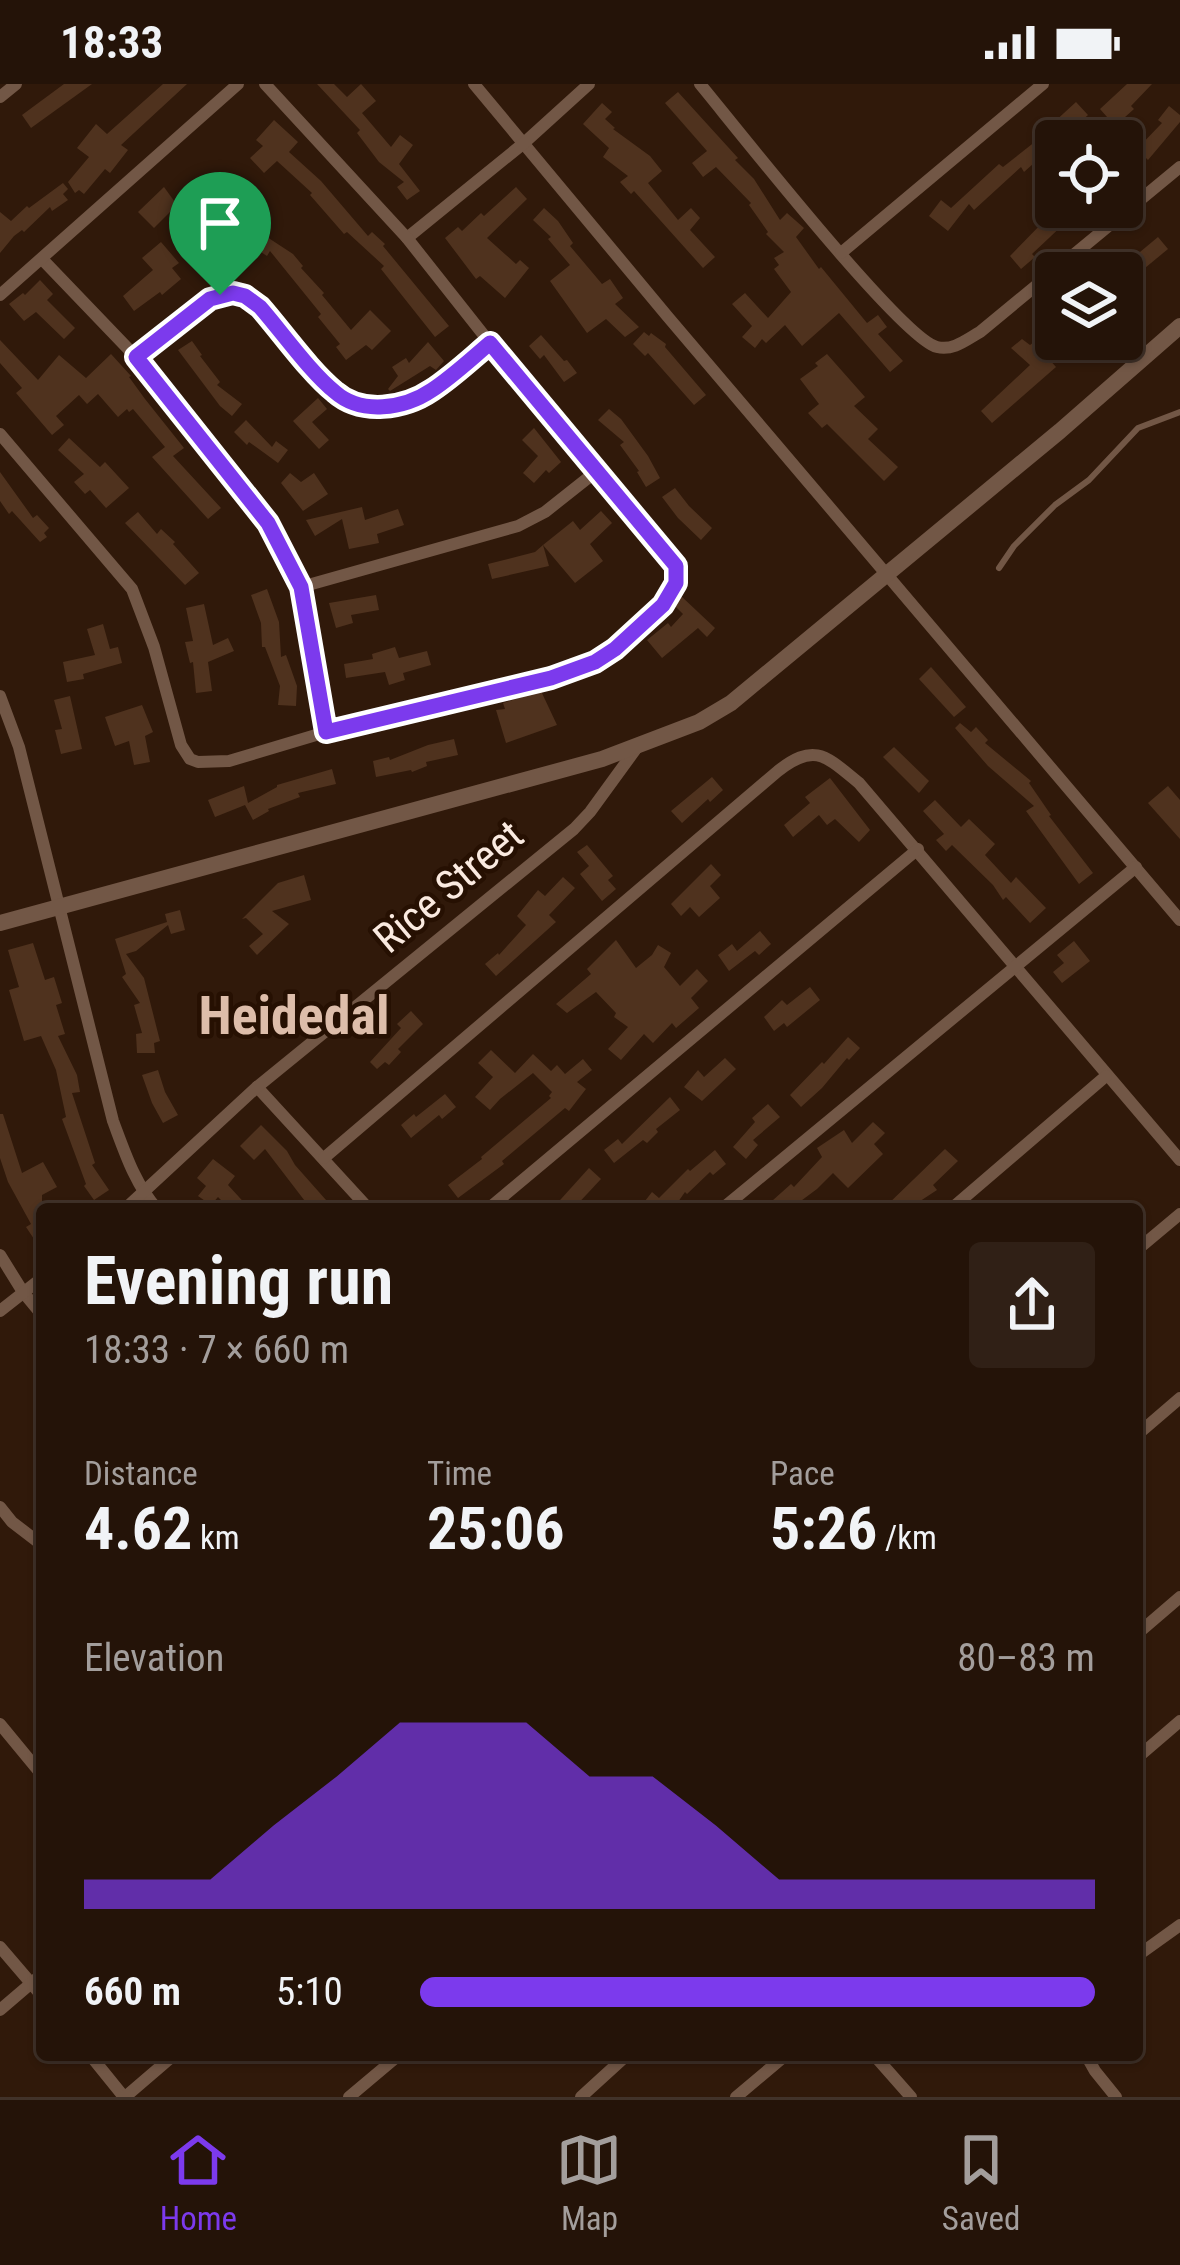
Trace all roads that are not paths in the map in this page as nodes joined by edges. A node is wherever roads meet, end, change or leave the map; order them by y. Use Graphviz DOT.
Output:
graph roads {
  1 [pos="16,84"];
  2 [pos="238,84"];
  3 [pos="265,84"];
  4 [pos="474,84"];
  5 [pos="589,84"];
  6 [pos="700,84"];
  7 [pos="1043,84"];
  8 [pos="0,98"];
  9 [pos="524,143"];
  10 [pos="1180,167"];
  11 [pos="407,238"];
  12 [pos="842,253"];
  13 [pos="42,259"];
  14 [pos="0,295"];
  15 [pos="1180,326"];
  16 [pos="490,343"];
  17 [pos="136,357"];
  18 [pos="1180,412"];
  19 [pos="0,434"];
  20 [pos="598,470"];
  21 [pos="998,568"];
  22 [pos="885,574"];
  23 [pos="301,587"];
  24 [pos="0,696"];
  25 [pos="326,732"];
  26 [pos="638,746"];
  27 [pos="918,849"];
  28 [pos="1136,867"];
  29 [pos="58,907"];
  30 [pos="1180,920"];
  31 [pos="0,922"];
  32 [pos="1013,966"];
  33 [pos="1106,1076"];
  34 [pos="257,1087"];
  35 [pos="325,1158"];
  36 [pos="1180,1160"];
  37 [pos="144,1193"];
  38 [pos="132,1203"];
  39 [pos="153,1203"];
  40 [pos="364,1203"];
  41 [pos="495,1203"];
  42 [pos="729,1203"];
  43 [pos="958,1203"];
  44 [pos="1180,1214"];
  45 [pos="1143,1245"];
  46 [pos="0,1256"];
  47 [pos="36,1282"];
  48 [pos="23,1292"];
  49 [pos="36,1308"];
  50 [pos="0,1311"];
  51 [pos="1180,1398"];
  52 [pos="1143,1430"];
  53 [pos="0,1507"];
  54 [pos="36,1540"];
  55 [pos="1180,1597"];
  56 [pos="1143,1629"];
  57 [pos="1180,1721"];
  58 [pos="0,1724"];
  59 [pos="1143,1752"];
  60 [pos="36,1768"];
  61 [pos="1180,1924"];
  62 [pos="0,1947"];
  63 [pos="1143,1951"];
  64 [pos="36,1977"];
  65 [pos="36,1979"];
  66 [pos="0,2010"];
  67 [pos="94,2061"];
  68 [pos="167,2061"];
  69 [pos="392,2061"];
  70 [pos="620,2061"];
  71 [pos="779,2061"];
  72 [pos="879,2061"];
  73 [pos="1089,2061"];
  74 [pos="124,2097"];
  75 [pos="349,2097"];
  76 [pos="581,2097"];
  77 [pos="736,2097"];
  78 [pos="910,2097"];
  79 [pos="1116,2097"];
  1 -- 8 [label="street"];
  2 -- 13 [label="street"];
  3 -- 11 [label="street"];
  4 -- 9 [label="street"];
  5 -- 9 [label="street"];
  6 -- 12 [label="street"];
  7 -- 12 [label="street"];
  9 -- 11 [label="street"];
  9 -- 22 [label="street"];
  10 -- 12 [label="street"];
  11 -- 16 [label="street"];
  13 -- 14 [label="street"];
  13 -- 17 [label="street"];
  15 -- 22 [label="street, Rice Street"];
  16 -- 17 [label="street"];
  16 -- 20 [label="street"];
  17 -- 23 [label="street"];
  18 -- 21 [label="lane"];
  19 -- 25 [label="street"];
  20 -- 23 [label="street"];
  20 -- 25 [label="street"];
  22 -- 26 [label="street, Rice Street"];
  22 -- 28 [label="street"];
  23 -- 25 [label="street"];
  24 -- 29 [label="street"];
  26 -- 29 [label="street, Rice Street"];
  26 -- 34 [label="street, Rice Street"];
  27 -- 32 [label="street"];
  27 -- 35 [label="street"];
  27 -- 41 [label="street"];
  28 -- 30 [label="street"];
  28 -- 32 [label="street"];
  29 -- 31 [label="street, Rice Street"];
  29 -- 37 [label="street"];
  32 -- 33 [label="street"];
  32 -- 42 [label="street"];
  33 -- 36 [label="street"];
  33 -- 43 [label="street"];
  34 -- 35 [label="street"];
  34 -- 37 [label="street, Rice Street"];
  35 -- 40 [label="street"];
  37 -- 38 [label="street, Rice Street"];
  37 -- 39 [label="street"];
  44 -- 45 [label="street"];
  46 -- 48 [label="street"];
  47 -- 48 [label="street"];
  48 -- 49 [label="street"];
  48 -- 50 [label="street"];
  51 -- 52 [label="street"];
  53 -- 54 [label="street"];
  55 -- 56 [label="street"];
  57 -- 59 [label="street"];
  58 -- 60 [label="street"];
  61 -- 63 [label="street"];
  62 -- 64 [label="street"];
  65 -- 66 [label="street"];
  67 -- 74 [label="street"];
  68 -- 74 [label="street"];
  69 -- 75 [label="street"];
  70 -- 76 [label="street"];
  71 -- 77 [label="street"];
  72 -- 78 [label="street"];
  73 -- 79 [label="street"];
}
